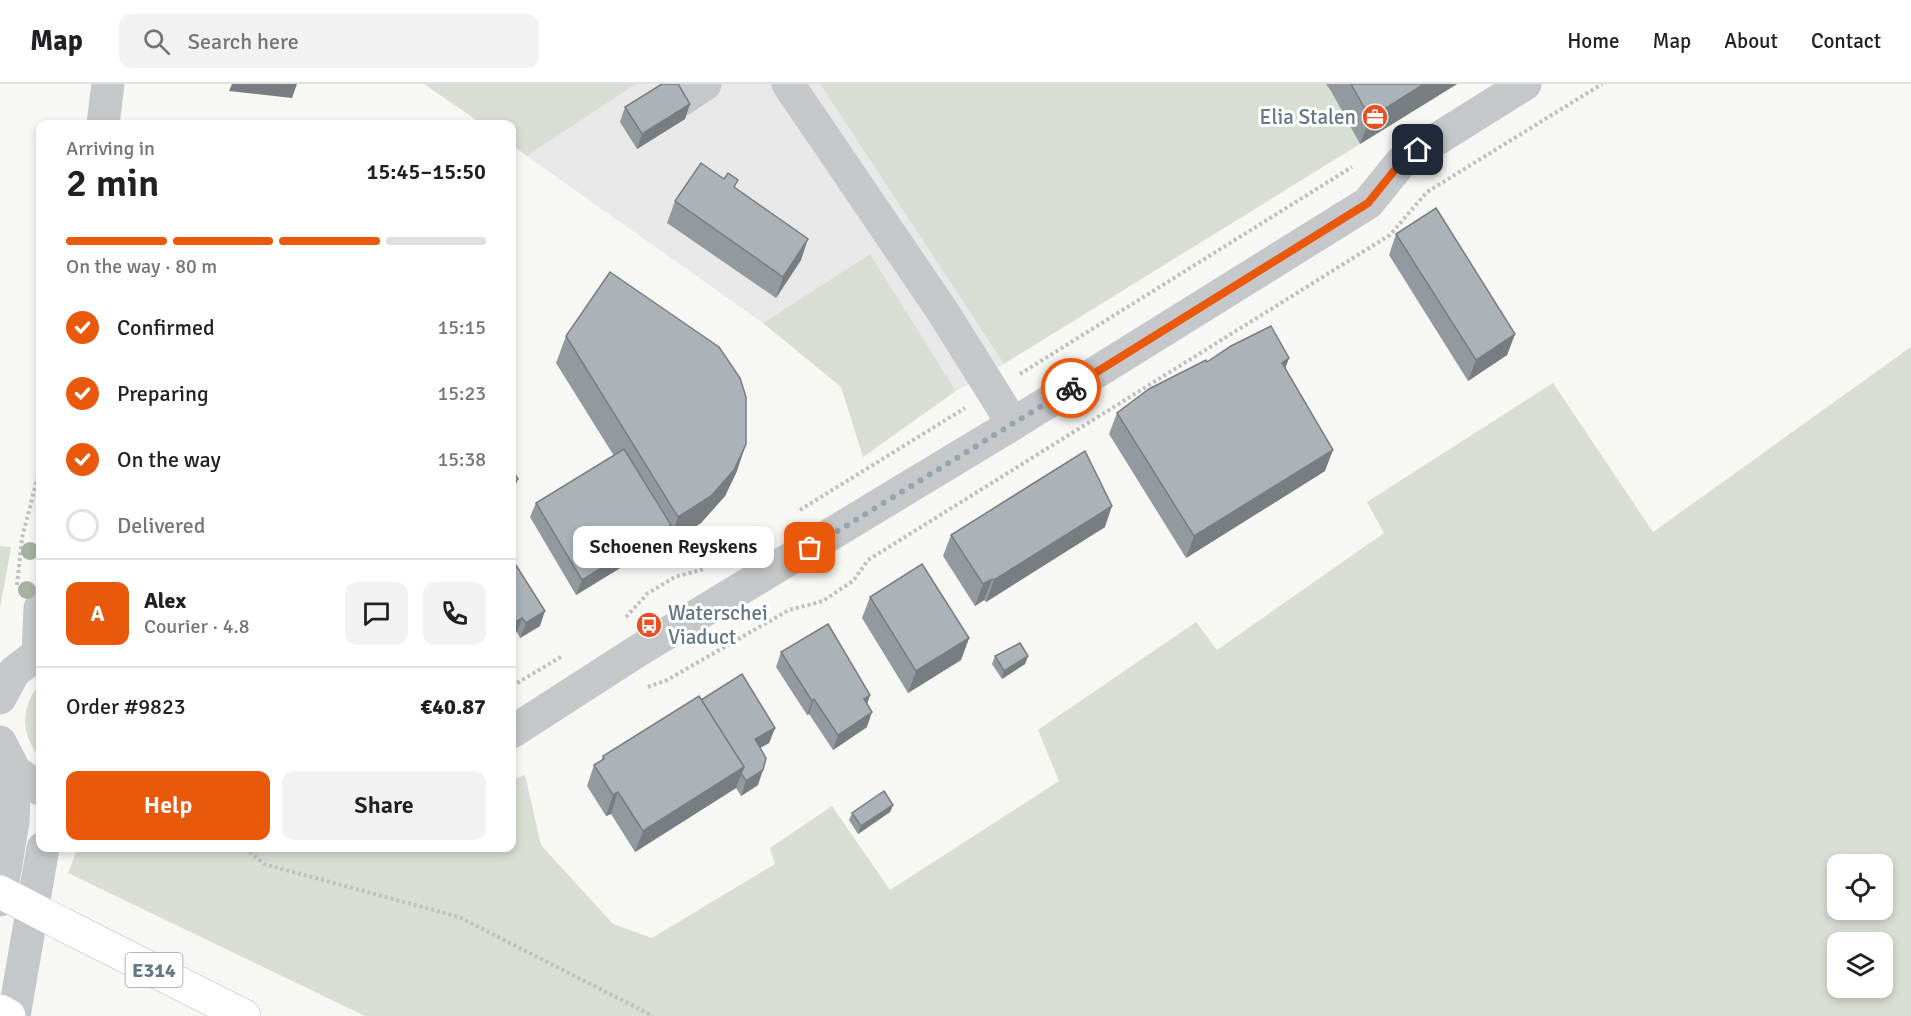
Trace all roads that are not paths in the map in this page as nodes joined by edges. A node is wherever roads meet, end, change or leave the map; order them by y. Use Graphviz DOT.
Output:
graph roads {
  1 [pos="108,84"];
  2 [pos="788,84"];
  3 [pos="1524,84"];
  4 [pos="104,120"];
  5 [pos="1013,424"];
  6 [pos="28,602"];
  7 [pos="36,638"];
  8 [pos="36,654"];
  9 [pos="0,698"];
  10 [pos="516,729"];
  11 [pos="0,742"];
  12 [pos="28,780"];
  13 [pos="42,852"];
  14 [pos="0,892"];
  15 [pos="0,900"];
  16 [pos="0,1011"];
  17 [pos="9,1016"];
  18 [pos="14,1016"];
  19 [pos="244,1016"];
  1 -- 4 [label="street"];
  2 -- 5 [label="street"];
  3 -- 5 [label="street"];
  5 -- 10 [label="street"];
  6 -- 7 [label="street"];
  8 -- 9 [label="street"];
  11 -- 12 [label="street"];
  12 -- 15 [label="street"];
  13 -- 18 [label="street"];
  14 -- 19 [label="highway, E314, bridge"];
  16 -- 17 [label="highway"];
}
